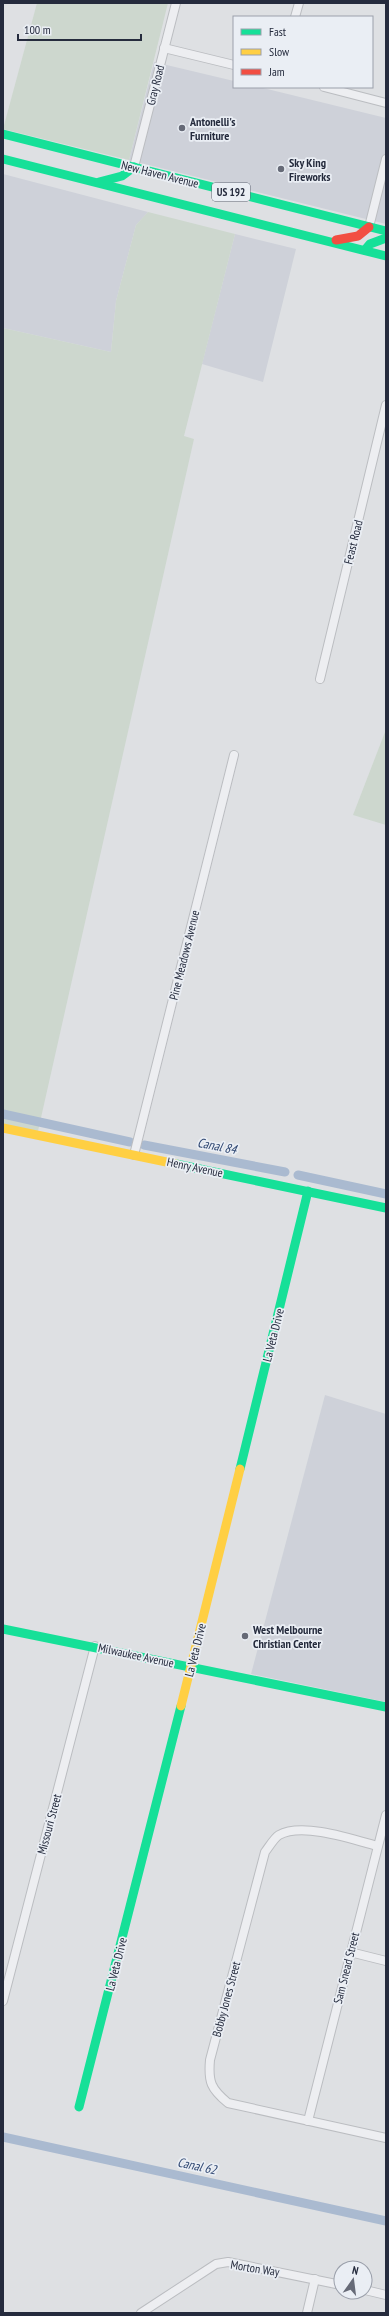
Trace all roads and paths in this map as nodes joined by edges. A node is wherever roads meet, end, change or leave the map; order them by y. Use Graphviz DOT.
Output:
graph roads {
  1 [pos="176,3"];
  2 [pos="299,3"];
  3 [pos="295,16"];
  4 [pos="164,48"];
  5 [pos="233,65"];
  6 [pos="328,88"];
  7 [pos="386,103"];
  8 [pos="3,136"];
  9 [pos="386,159"];
  10 [pos="3,160"];
  11 [pos="134,167"];
  12 [pos="96,183"];
  13 [pos="369,227"];
  14 [pos="386,231"];
  15 [pos="386,238"];
  16 [pos="325,241"];
  17 [pos="365,250"];
  18 [pos="386,256"];
  19 [pos="386,405"];
  20 [pos="320,679"];
  21 [pos="234,755"];
  22 [pos="3,1128"];
  23 [pos="134,1155"];
  24 [pos="308,1192"];
  25 [pos="386,1208"];
  26 [pos="3,1629"];
  27 [pos="95,1646"];
  28 [pos="191,1667"];
  29 [pos="386,1707"];
  30 [pos="386,1815"];
  31 [pos="377,1846"];
  32 [pos="350,1952"];
  33 [pos="386,1961"];
  34 [pos="3,2002"];
  35 [pos="79,2107"];
  36 [pos="308,2121"];
  37 [pos="386,2138"];
  38 [pos="315,2279"];
  39 [pos="333,2283"];
  40 [pos="373,2292"];
  41 [pos="386,2295"];
  42 [pos="156,2304"];
  43 [pos="141,2313"];
  44 [pos="157,2313"];
  45 [pos="307,2313"];
  1 -- 4 [label="street, Gray Road"];
  2 -- 3 [label="street"];
  4 -- 5 [label="street"];
  4 -- 11 [label="street, Gray Road"];
  6 -- 7 [label="street"];
  8 -- 11 [label="street, New Haven Avenue / US 192"];
  9 -- 13 [label="street"];
  10 -- 12 [label="street, New Haven Avenue / US 192"];
  11 -- 12 [label="street"];
  11 -- 13 [label="street, New Haven Avenue / US 192"];
  12 -- 16 [label="street, New Haven Avenue / US 192"];
  13 -- 14 [label="street, New Haven Avenue / US 192"];
  13 -- 16 [label="street"];
  15 -- 17 [label="street"];
  16 -- 17 [label="street, New Haven Avenue / US 192"];
  17 -- 18 [label="street, New Haven Avenue / US 192"];
  19 -- 20 [label="street, Feast Road"];
  21 -- 23 [label="street, Pine Meadows Avenue"];
  22 -- 23 [label="street, Henry Avenue"];
  23 -- 24 [label="street, Henry Avenue"];
  24 -- 25 [label="street, Henry Avenue"];
  24 -- 28 [label="street, La Veta Drive"];
  26 -- 27 [label="street, Milwaukee Avenue"];
  27 -- 28 [label="street, Milwaukee Avenue"];
  27 -- 34 [label="street, Missouri Street"];
  28 -- 29 [label="street, Milwaukee Avenue"];
  28 -- 35 [label="street, La Veta Drive"];
  30 -- 31 [label="street, Sam Snead Street"];
  31 -- 32 [label="street, Sam Snead Street"];
  31 -- 36 [label="street, Bobby Jones Street"];
  32 -- 33 [label="street"];
  32 -- 36 [label="street, Sam Snead Street"];
  36 -- 37 [label="street, Bobby Jones Street"];
  38 -- 39 [label="street, Morton Way"];
  38 -- 42 [label="street, Morton Way"];
  38 -- 45 [label="street"];
  40 -- 41 [label="street"];
  42 -- 43 [label="street, Morton Way"];
  42 -- 44 [label="street"];
}
